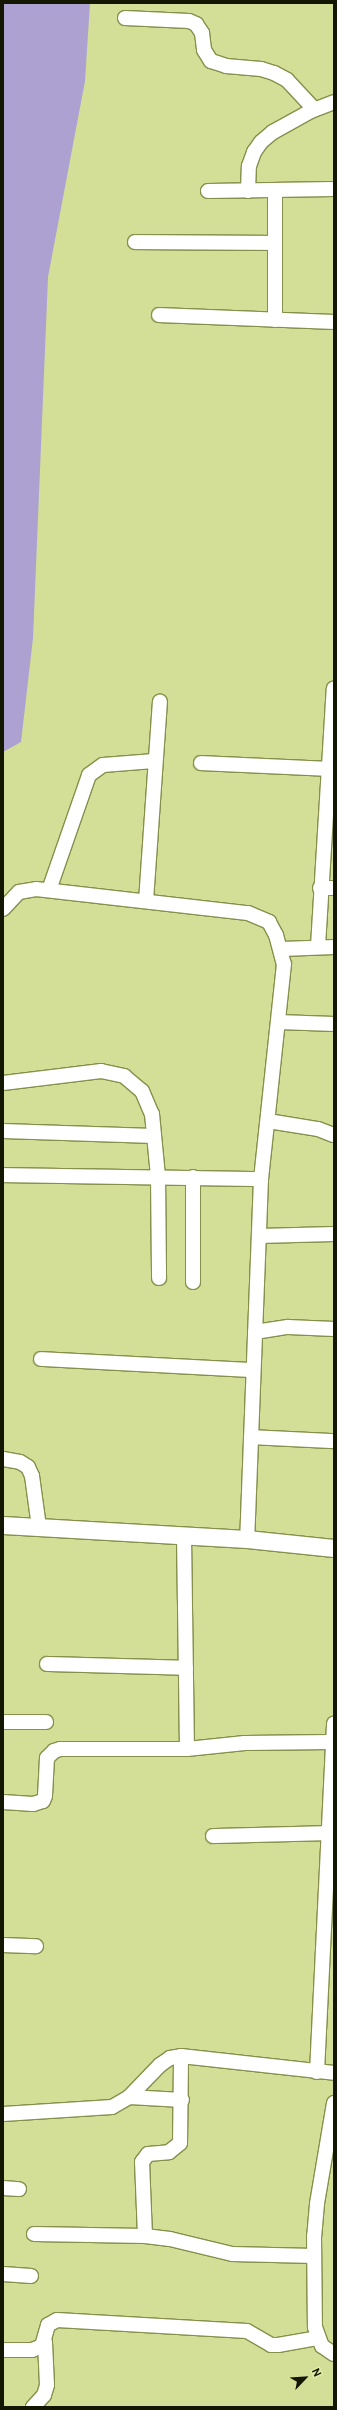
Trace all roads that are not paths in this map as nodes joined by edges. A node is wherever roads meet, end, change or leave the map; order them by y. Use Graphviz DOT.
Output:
graph roads {
  1 [pos="125,18"];
  2 [pos="334,102"];
  3 [pos="314,109"];
  4 [pos="334,189"];
  5 [pos="208,191"];
  6 [pos="248,191"];
  7 [pos="275,191"];
  8 [pos="135,242"];
  9 [pos="275,243"];
  10 [pos="159,315"];
  11 [pos="274,320"];
  12 [pos="334,322"];
  13 [pos="334,688"];
  14 [pos="160,701"];
  15 [pos="333,712"];
  16 [pos="154,761"];
  17 [pos="201,763"];
  18 [pos="329,769"];
  19 [pos="327,888"];
  20 [pos="49,890"];
  21 [pos="146,901"];
  22 [pos="3,909"];
  23 [pos="318,946"];
  24 [pos="334,947"];
  25 [pos="282,949"];
  26 [pos="278,1022"];
  27 [pos="334,1024"];
  28 [pos="3,1083"];
  29 [pos="268,1121"];
  30 [pos="3,1131"];
  31 [pos="334,1135"];
  32 [pos="154,1136"];
  33 [pos="3,1175"];
  34 [pos="158,1176"];
  35 [pos="193,1177"];
  36 [pos="261,1179"];
  37 [pos="334,1234"];
  38 [pos="259,1236"];
  39 [pos="159,1278"];
  40 [pos="193,1282"];
  41 [pos="334,1329"];
  42 [pos="255,1332"];
  43 [pos="41,1359"];
  44 [pos="254,1370"];
  45 [pos="251,1437"];
  46 [pos="334,1441"];
  47 [pos="3,1459"];
  48 [pos="3,1525"];
  49 [pos="39,1527"];
  50 [pos="184,1536"];
  51 [pos="247,1539"];
  52 [pos="334,1548"];
  53 [pos="47,1664"];
  54 [pos="186,1668"];
  55 [pos="3,1722"];
  56 [pos="46,1722"];
  57 [pos="333,1732"];
  58 [pos="187,1749"];
  59 [pos="3,1802"];
  60 [pos="331,1833"];
  61 [pos="213,1836"];
  62 [pos="3,1945"];
  63 [pos="36,1946"];
  64 [pos="181,2056"];
  65 [pos="317,2072"];
  66 [pos="334,2073"];
  67 [pos="129,2097"];
  68 [pos="182,2100"];
  69 [pos="334,2103"];
  70 [pos="3,2114"];
  71 [pos="3,2188"];
  72 [pos="20,2189"];
  73 [pos="34,2234"];
  74 [pos="145,2236"];
  75 [pos="314,2256"];
  76 [pos="3,2274"];
  77 [pos="31,2276"];
  78 [pos="318,2338"];
  79 [pos="45,2342"];
  80 [pos="3,2350"];
  81 [pos="334,2354"];
  82 [pos="33,2407"];
  1 -- 3 [label="street"];
  2 -- 3 [label="street"];
  3 -- 6 [label="street"];
  4 -- 7 [label="street"];
  5 -- 6 [label="street"];
  6 -- 7 [label="street"];
  7 -- 9 [label="street"];
  8 -- 9 [label="street"];
  9 -- 11 [label="street"];
  10 -- 11 [label="street"];
  11 -- 12 [label="street"];
  13 -- 15 [label="street"];
  14 -- 16 [label="street"];
  15 -- 18 [label="street"];
  16 -- 20 [label="street"];
  16 -- 21 [label="street"];
  17 -- 18 [label="street"];
  18 -- 19 [label="street"];
  19 -- 23 [label="street"];
  20 -- 21 [label="street"];
  20 -- 22 [label="street"];
  21 -- 25 [label="street"];
  23 -- 24 [label="street"];
  23 -- 25 [label="street"];
  25 -- 26 [label="street"];
  26 -- 27 [label="street"];
  26 -- 29 [label="street"];
  28 -- 32 [label="street"];
  29 -- 31 [label="street"];
  29 -- 36 [label="street"];
  30 -- 32 [label="street"];
  32 -- 34 [label="street"];
  33 -- 34 [label="street"];
  34 -- 35 [label="street"];
  34 -- 39 [label="street"];
  35 -- 36 [label="street"];
  35 -- 40 [label="street"];
  36 -- 38 [label="street"];
  37 -- 38 [label="street"];
  38 -- 42 [label="street"];
  41 -- 42 [label="street"];
  42 -- 44 [label="street"];
  43 -- 44 [label="street"];
  44 -- 45 [label="street"];
  45 -- 46 [label="street"];
  45 -- 51 [label="street"];
  47 -- 49 [label="street"];
  48 -- 49 [label="street"];
  49 -- 50 [label="street"];
  50 -- 51 [label="street"];
  50 -- 54 [label="street"];
  51 -- 52 [label="street"];
  53 -- 54 [label="street"];
  54 -- 58 [label="street"];
  55 -- 56 [label="street"];
  57 -- 58 [label="street"];
  57 -- 60 [label="street"];
  58 -- 59 [label="street"];
  60 -- 61 [label="street"];
  60 -- 65 [label="street"];
  62 -- 63 [label="street"];
  64 -- 65 [label="street"];
  64 -- 67 [label="street"];
  64 -- 68 [label="street"];
  65 -- 66 [label="street"];
  67 -- 68 [label="street"];
  67 -- 70 [label="street"];
  68 -- 74 [label="street"];
  69 -- 75 [label="street"];
  71 -- 72 [label="street"];
  73 -- 74 [label="street"];
  74 -- 75 [label="street"];
  75 -- 78 [label="street"];
  76 -- 77 [label="street"];
  78 -- 79 [label="street"];
  78 -- 81 [label="street"];
  79 -- 80 [label="street"];
  79 -- 82 [label="street"];
}
